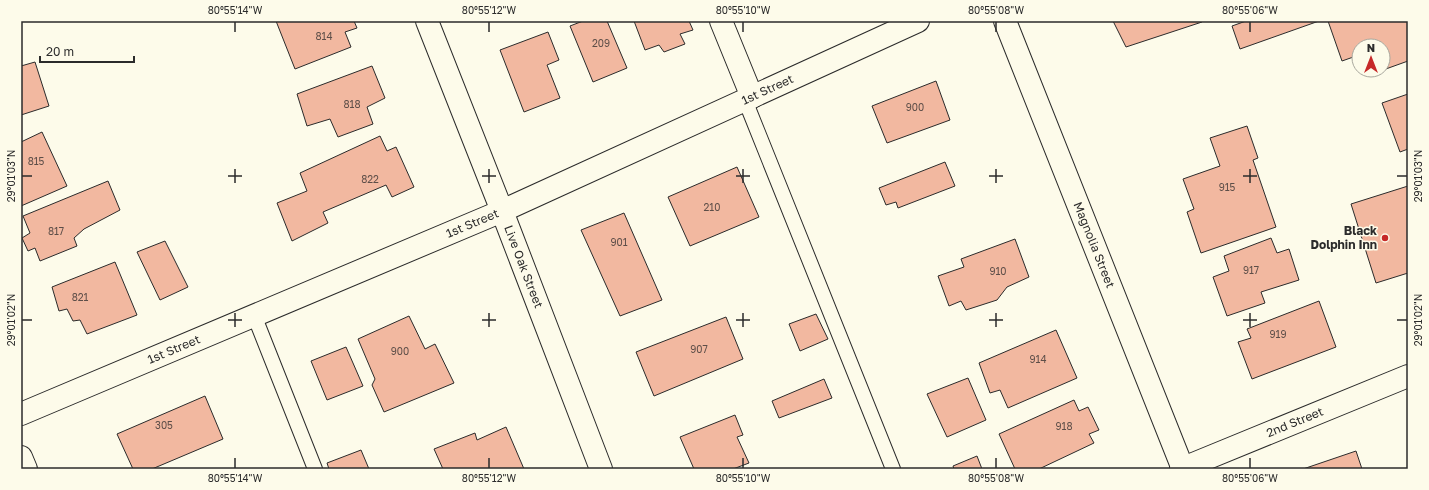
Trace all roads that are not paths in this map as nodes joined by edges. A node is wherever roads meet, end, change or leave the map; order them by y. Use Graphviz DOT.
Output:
graph roads {
  1 [pos="427,21"];
  2 [pos="721,21"];
  3 [pos="918,21"];
  4 [pos="1005,21"];
  5 [pos="748,98"];
  6 [pos="502,210"];
  7 [pos="254,315"];
  8 [pos="1408,376"];
  9 [pos="21,414"];
  10 [pos="21,457"];
  11 [pos="26,469"];
  12 [pos="316,469"];
  13 [pos="601,469"];
  14 [pos="893,469"];
  15 [pos="1182,469"];
  1 -- 6 [label="street, Live Oak Street"];
  2 -- 5 [label="street"];
  3 -- 5 [label="street, 1st Street"];
  4 -- 15 [label="street, Magnolia Street"];
  5 -- 6 [label="street, 1st Street"];
  5 -- 14 [label="lane"];
  6 -- 7 [label="street, 1st Street"];
  6 -- 13 [label="street, Live Oak Street"];
  7 -- 9 [label="street, 1st Street"];
  7 -- 12 [label="lane"];
  8 -- 15 [label="street, 2nd Street"];
  10 -- 11 [label="street"];
}
